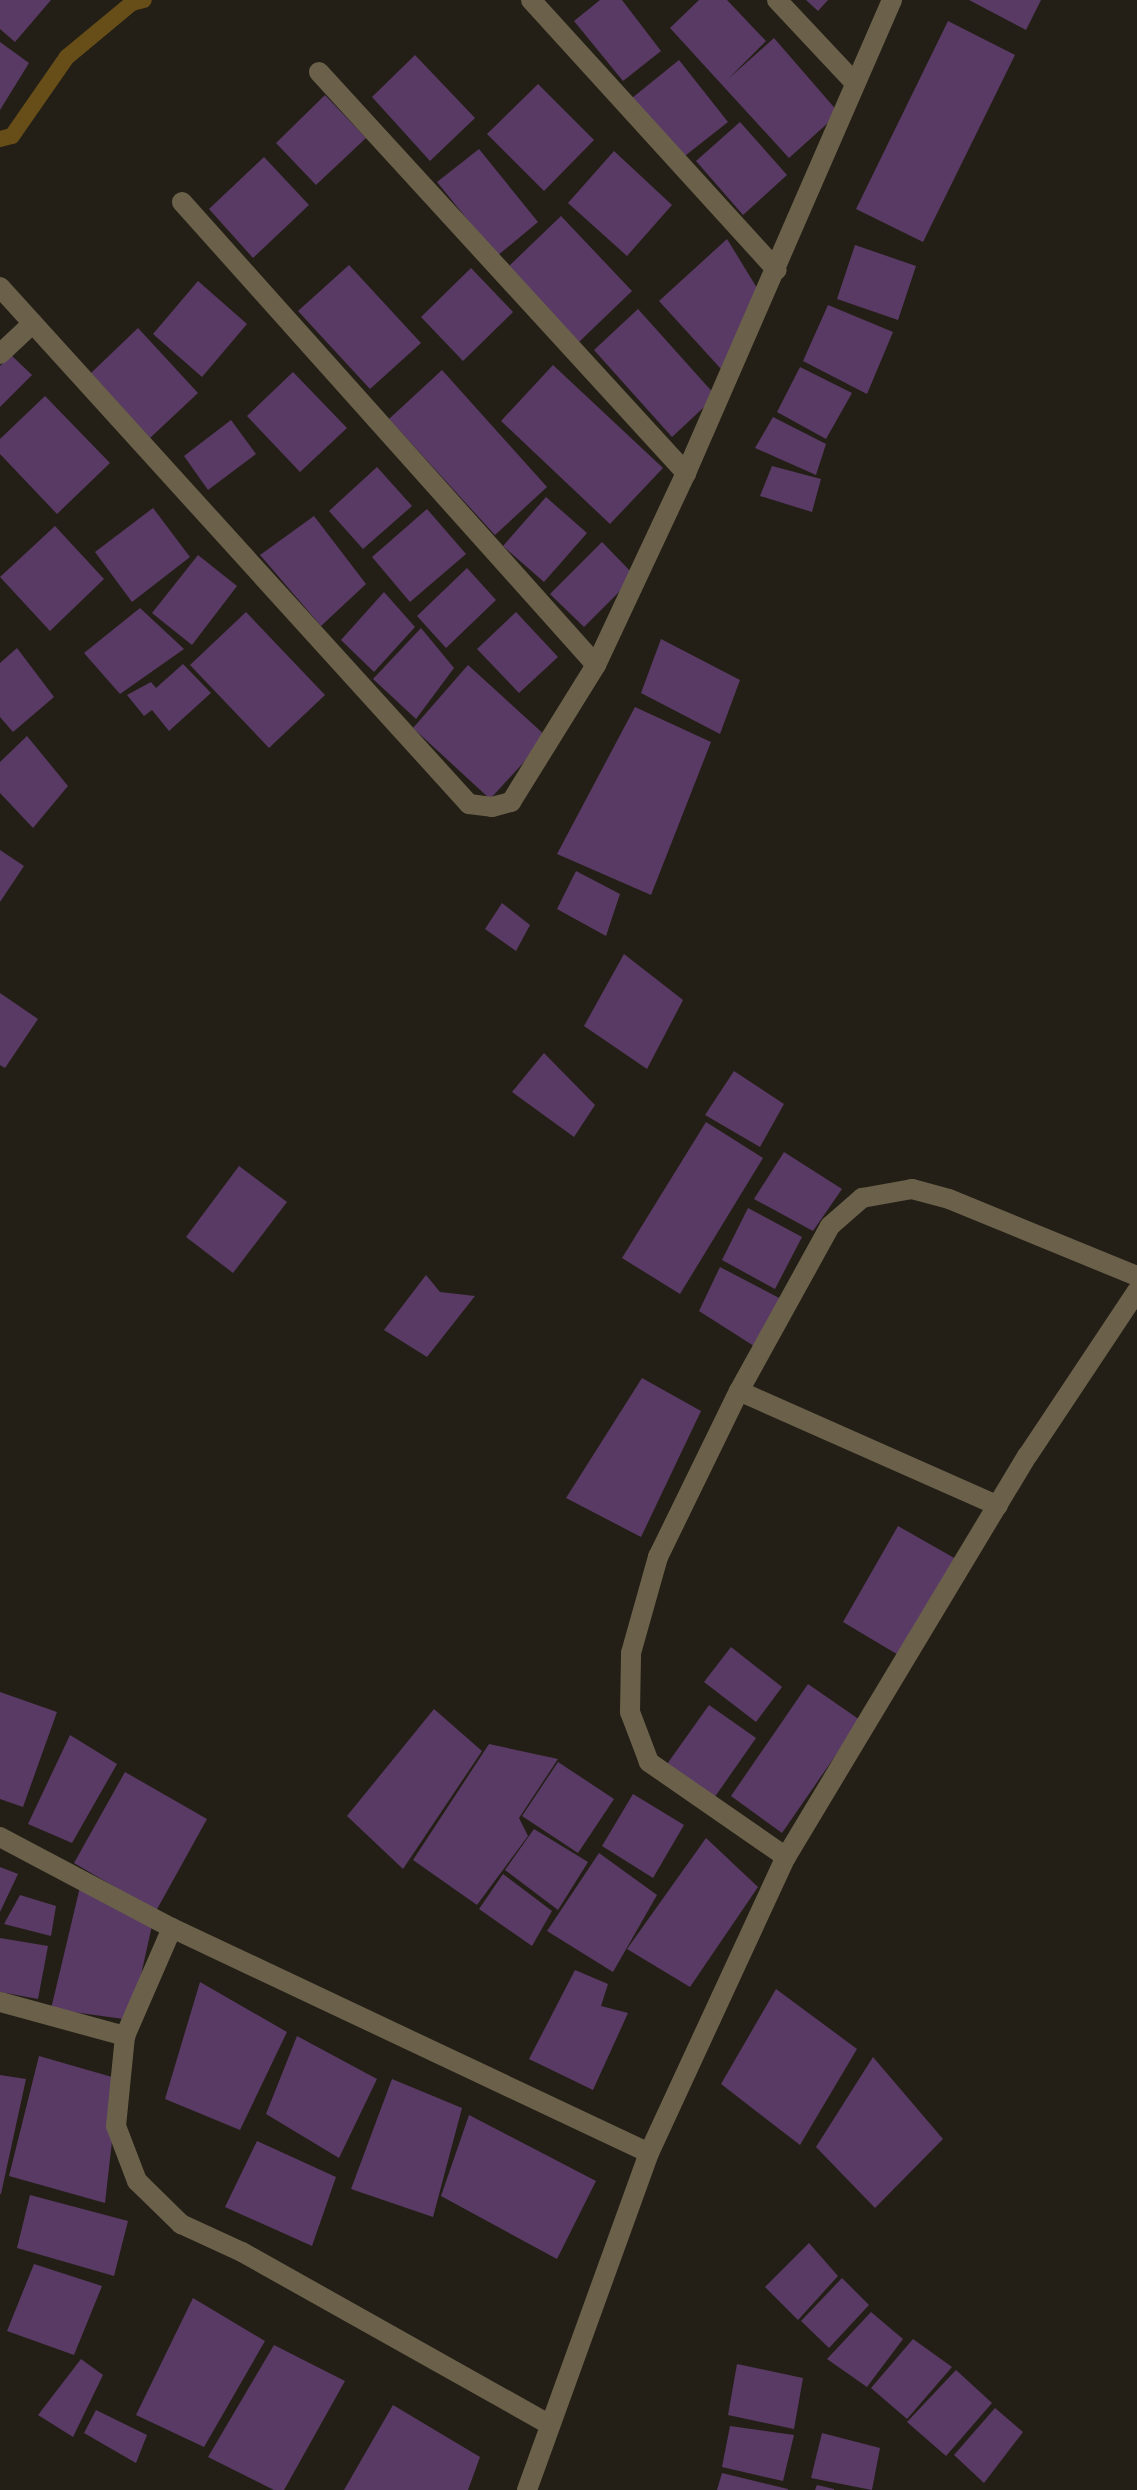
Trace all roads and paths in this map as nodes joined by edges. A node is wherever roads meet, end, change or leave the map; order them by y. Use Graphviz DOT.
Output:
graph roads {
  1 [pos="531,0"];
  2 [pos="777,0"];
  3 [pos="892,0"];
  4 [pos="319,72"];
  5 [pos="854,82"];
  6 [pos="182,202"];
  7 [pos="777,270"];
  8 [pos="0,287"];
  9 [pos="33,323"];
  10 [pos="0,354"];
  11 [pos="686,473"];
  12 [pos="596,665"];
  13 [pos="1137,1276"];
  14 [pos="1137,1291"];
  15 [pos="739,1391"];
  16 [pos="998,1506"];
  17 [pos="0,1837"];
  18 [pos="786,1857"];
  19 [pos="172,1928"];
  20 [pos="0,2002"];
  21 [pos="125,2036"];
  22 [pos="649,2153"];
  23 [pos="550,2425"];
  24 [pos="527,2490"];
  1 -- 7 [label="street"];
  2 -- 5 [label="street"];
  3 -- 5 [label="street"];
  4 -- 11 [label="street"];
  5 -- 7 [label="street"];
  6 -- 12 [label="street"];
  7 -- 11 [label="street"];
  8 -- 9 [label="street"];
  9 -- 10 [label="street"];
  9 -- 12 [label="street"];
  11 -- 12 [label="street"];
  13 -- 15 [label="street"];
  14 -- 16 [label="street"];
  15 -- 16 [label="street"];
  15 -- 18 [label="street"];
  16 -- 18 [label="street"];
  17 -- 19 [label="street"];
  18 -- 22 [label="street"];
  19 -- 21 [label="street"];
  19 -- 22 [label="street"];
  20 -- 21 [label="street"];
  21 -- 23 [label="street"];
  22 -- 23 [label="street"];
  23 -- 24 [label="street"];
}
